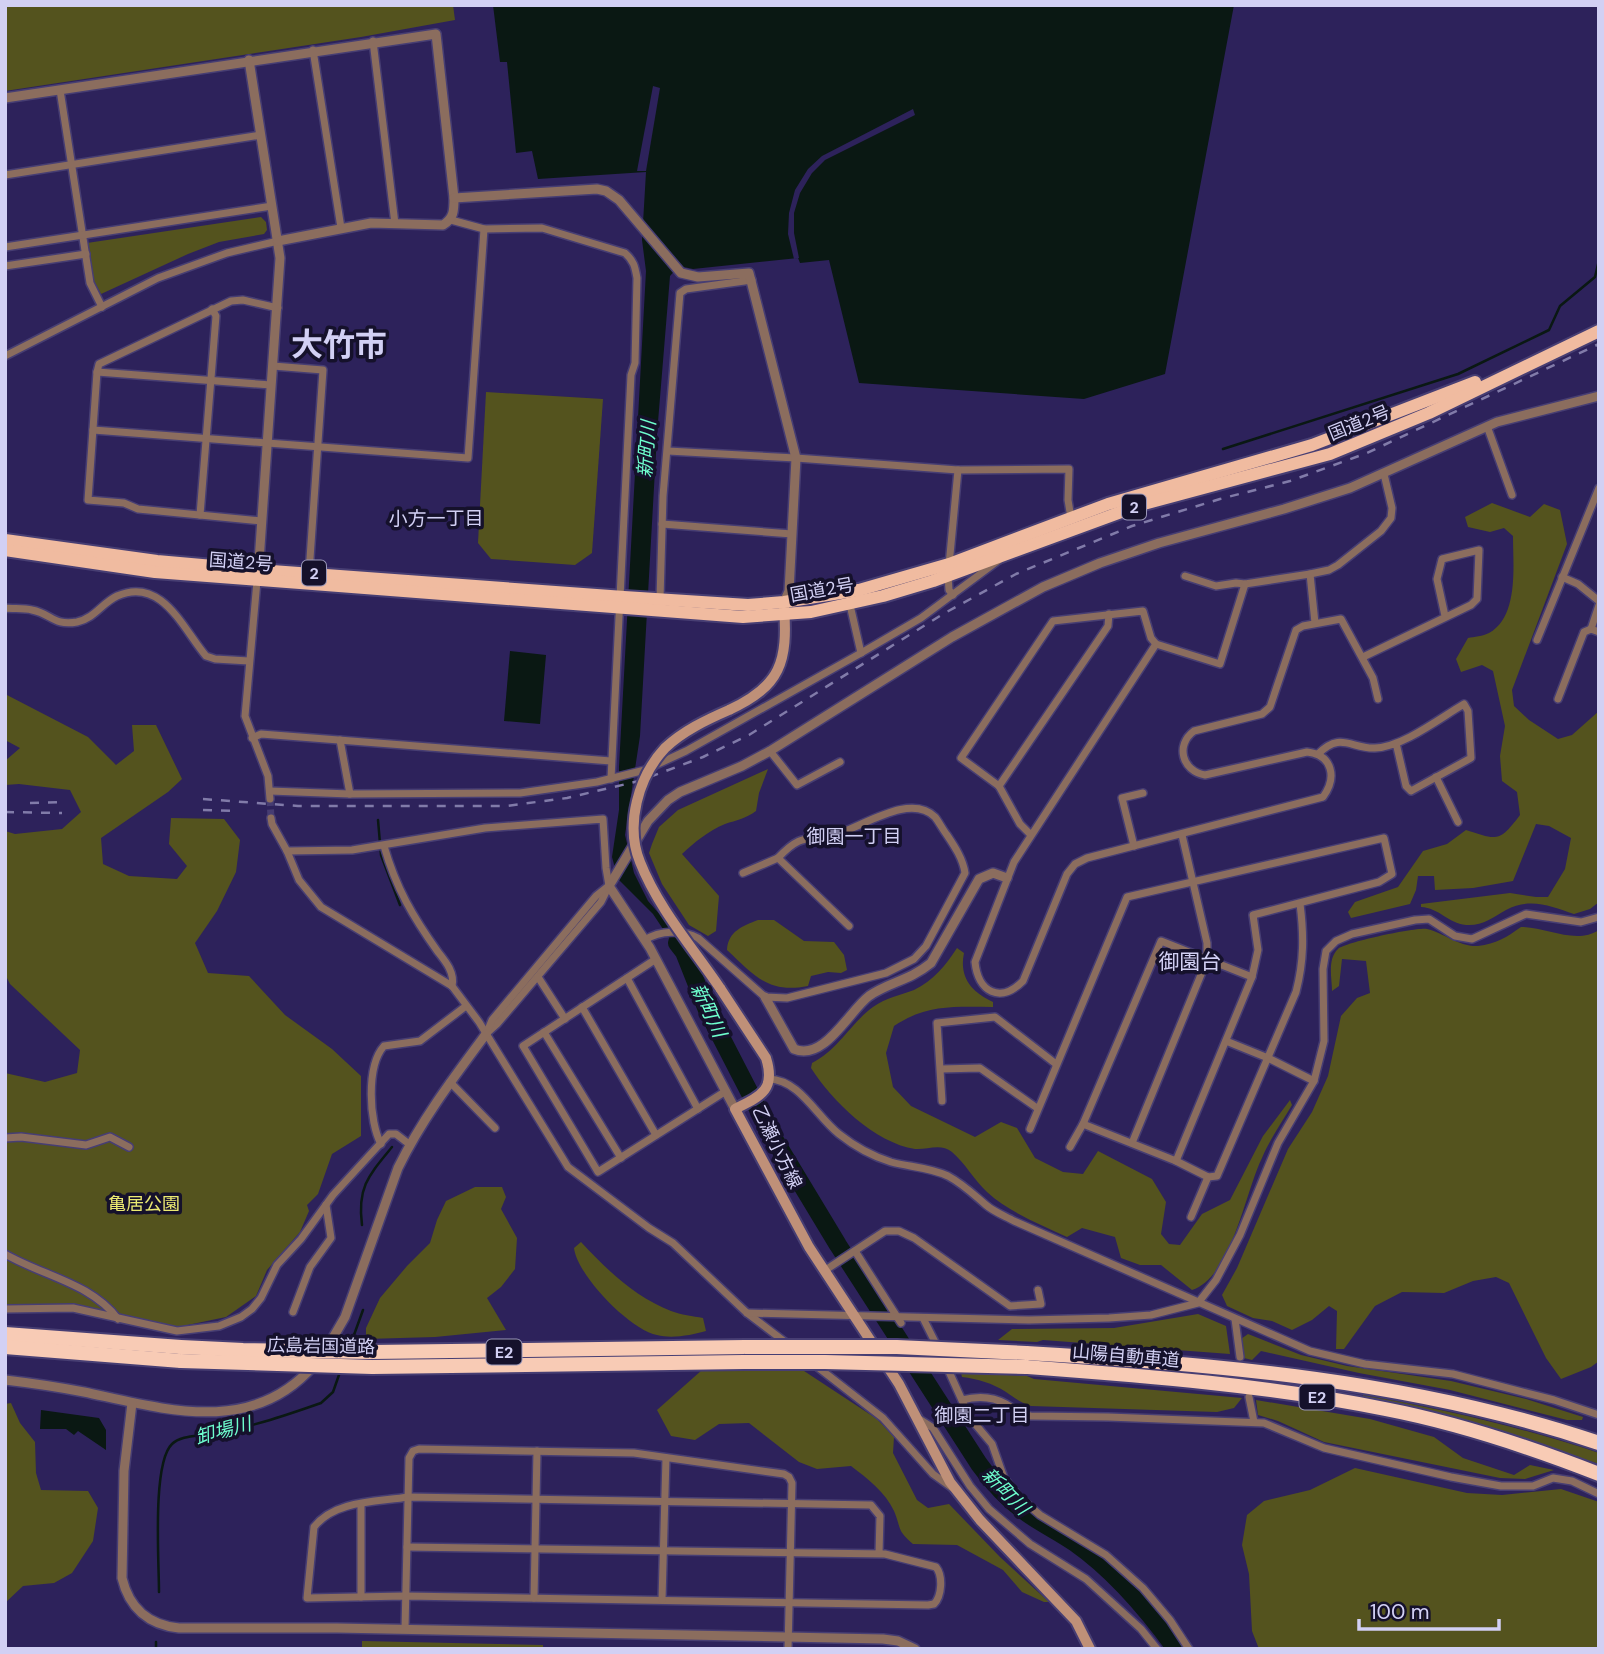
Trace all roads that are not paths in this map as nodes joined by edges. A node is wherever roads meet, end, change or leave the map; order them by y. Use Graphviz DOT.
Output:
graph roads {
  1 [pos="373,41"];
  2 [pos="313,51"];
  3 [pos="249,60"];
  4 [pos="60,90"];
  5 [pos="5,98"];
  6 [pos="261,135"];
  7 [pos="72,164"];
  8 [pos="5,175"];
  9 [pos="454,198"];
  10 [pos="272,206"];
  11 [pos="451,220"];
  12 [pos="396,223"];
  13 [pos="341,228"];
  14 [pos="484,229"];
  15 [pos="83,234"];
  16 [pos="278,240"];
  17 [pos="5,247"];
  18 [pos="86,254"];
  19 [pos="5,266"];
  20 [pos="752,280"];
  21 [pos="102,307"];
  22 [pos="278,307"];
  23 [pos="212,309"];
  24 [pos="1599,324"];
  25 [pos="1599,331"];
  26 [pos="5,356"];
  27 [pos="273,366"];
  28 [pos="97,372"];
  29 [pos="211,380"];
  30 [pos="271,384"];
  31 [pos="1599,396"];
  32 [pos="1487,426"];
  33 [pos="93,430"];
  34 [pos="206,438"];
  35 [pos="267,443"];
  36 [pos="317,448"];
  37 [pos="668,451"];
  38 [pos="796,458"];
  39 [pos="958,470"];
  40 [pos="1384,474"];
  41 [pos="1599,488"];
  42 [pos="1512,495"];
  43 [pos="1591,508"];
  44 [pos="200,515"];
  45 [pos="1599,516"];
  46 [pos="1071,518"];
  47 [pos="261,521"];
  48 [pos="662,524"];
  49 [pos="792,534"];
  50 [pos="5,540"];
  51 [pos="5,550"];
  52 [pos="1003,557"];
  53 [pos="948,570"];
  54 [pos="309,573"];
  55 [pos="1310,574"];
  56 [pos="258,575"];
  57 [pos="1185,576"];
  58 [pos="1562,577"];
  59 [pos="1245,584"];
  60 [pos="953,595"];
  61 [pos="621,603"];
  62 [pos="655,603"];
  63 [pos="1599,603"];
  64 [pos="850,605"];
  65 [pos="5,608"];
  66 [pos="784,608"];
  67 [pos="1109,614"];
  68 [pos="1446,616"];
  69 [pos="1315,623"];
  70 [pos="1595,630"];
  71 [pos="1537,640"];
  72 [pos="1156,644"];
  73 [pos="861,653"];
  74 [pos="1363,657"];
  75 [pos="249,661"];
  76 [pos="1378,699"];
  77 [pos="1558,699"];
  78 [pos="252,738"];
  79 [pos="340,740"];
  80 [pos="1396,743"];
  81 [pos="770,751"];
  82 [pos="1318,754"];
  83 [pos="611,761"];
  84 [pos="839,762"];
  85 [pos="1436,777"];
  86 [pos="614,778"];
  87 [pos="999,786"];
  88 [pos="1143,793"];
  89 [pos="350,794"];
  90 [pos="271,818"];
  91 [pos="1458,822"];
  92 [pos="1030,834"];
  93 [pos="1182,835"];
  94 [pos="384,846"];
  95 [pos="1134,846"];
  96 [pos="287,851"];
  97 [pos="779,858"];
  98 [pos="743,873"];
  99 [pos="1007,878"];
  100 [pos="1194,881"];
  101 [pos="612,882"];
  102 [pos="1300,904"];
  103 [pos="1599,917"];
  104 [pos="849,926"];
  105 [pos="647,938"];
  106 [pos="656,959"];
  107 [pos="1207,960"];
  108 [pos="538,977"];
  109 [pos="1252,977"];
  110 [pos="627,978"];
  111 [pos="452,986"];
  112 [pos="765,997"];
  113 [pos="466,1006"];
  114 [pos="582,1007"];
  115 [pos="565,1019"];
  116 [pos="544,1032"];
  117 [pos="486,1034"];
  118 [pos="1226,1041"];
  119 [pos="1268,1058"];
  120 [pos="1056,1064"];
  121 [pos="941,1069"];
  122 [pos="769,1079"];
  123 [pos="1314,1081"];
  124 [pos="450,1082"];
  125 [pos="726,1091"];
  126 [pos="942,1101"];
  127 [pos="738,1108"];
  128 [pos="1037,1108"];
  129 [pos="698,1109"];
  130 [pos="1083,1124"];
  131 [pos="495,1128"];
  132 [pos="1030,1129"];
  133 [pos="656,1135"];
  134 [pos="5,1138"];
  135 [pos="1132,1143"];
  136 [pos="381,1144"];
  137 [pos="410,1144"];
  138 [pos="129,1147"];
  139 [pos="1069,1147"];
  140 [pos="621,1158"];
  141 [pos="1176,1161"];
  142 [pos="1208,1177"];
  143 [pos="326,1205"];
  144 [pos="1191,1217"];
  145 [pos="854,1252"];
  146 [pos="5,1254"];
  147 [pos="827,1269"];
  148 [pos="1038,1290"];
  149 [pos="1198,1303"];
  150 [pos="5,1309"];
  151 [pos="292,1312"];
  152 [pos="747,1312"];
  153 [pos="858,1316"];
  154 [pos="897,1318"];
  155 [pos="923,1318"];
  156 [pos="119,1319"];
  157 [pos="1235,1319"];
  158 [pos="5,1328"];
  159 [pos="5,1334"];
  160 [pos="66,1339"];
  161 [pos="5,1348"];
  162 [pos="181,1354"];
  163 [pos="642,1354"];
  164 [pos="1240,1357"];
  165 [pos="1026,1360"];
  166 [pos="5,1380"];
  167 [pos="1249,1397"];
  168 [pos="962,1400"];
  169 [pos="132,1403"];
  170 [pos="1599,1415"];
  171 [pos="916,1419"];
  172 [pos="1254,1422"];
  173 [pos="1599,1443"];
  174 [pos="537,1451"];
  175 [pos="666,1458"];
  176 [pos="1599,1474"];
  177 [pos="955,1489"];
  178 [pos="1599,1494"];
  179 [pos="408,1497"];
  180 [pos="536,1499"];
  181 [pos="665,1501"];
  182 [pos="791,1503"];
  183 [pos="360,1505"];
  184 [pos="407,1547"];
  185 [pos="536,1549"];
  186 [pos="664,1551"];
  187 [pos="790,1553"];
  188 [pos="879,1554"];
  189 [pos="405,1596"];
  190 [pos="361,1597"];
  191 [pos="534,1598"];
  192 [pos="662,1600"];
  193 [pos="789,1602"];
  194 [pos="405,1629"];
  195 [pos="789,1637"];
  196 [pos="788,1649"];
  197 [pos="915,1649"];
  198 [pos="1090,1649"];
  199 [pos="1157,1649"];
  200 [pos="1189,1649"];
  1 -- 2 [label="street"];
  1 -- 9 [label="street"];
  1 -- 12 [label="street"];
  2 -- 3 [label="street"];
  2 -- 13 [label="street"];
  3 -- 4 [label="street"];
  3 -- 6 [label="street"];
  4 -- 5 [label="street"];
  4 -- 7 [label="street"];
  6 -- 7 [label="street"];
  6 -- 10 [label="street"];
  7 -- 8 [label="street"];
  7 -- 15 [label="street"];
  9 -- 11 [label="street"];
  9 -- 20 [label="street"];
  10 -- 15 [label="street"];
  10 -- 16 [label="street"];
  11 -- 12 [label="street"];
  11 -- 14 [label="street"];
  12 -- 13 [label="street"];
  13 -- 16 [label="street"];
  14 -- 36 [label="street"];
  14 -- 61 [label="street"];
  15 -- 17 [label="street"];
  15 -- 18 [label="street"];
  16 -- 21 [label="street"];
  16 -- 22 [label="street"];
  18 -- 19 [label="street"];
  18 -- 21 [label="street"];
  20 -- 37 [label="street"];
  20 -- 38 [label="street"];
  21 -- 26 [label="street"];
  22 -- 23 [label="street"];
  22 -- 27 [label="street"];
  23 -- 28 [label="street"];
  23 -- 29 [label="street"];
  24 -- 46 [label="highway, 国道2号 / 2"];
  25 -- 52 [label="highway, 国道2号 / 2"];
  27 -- 30 [label="street"];
  27 -- 36 [label="street"];
  28 -- 29 [label="street"];
  28 -- 33 [label="street"];
  29 -- 30 [label="street"];
  29 -- 34 [label="street"];
  30 -- 35 [label="street"];
  31 -- 32 [label="street"];
  32 -- 40 [label="street"];
  32 -- 42 [label="street"];
  33 -- 34 [label="street"];
  33 -- 44 [label="street"];
  34 -- 35 [label="street"];
  34 -- 44 [label="street"];
  35 -- 36 [label="street"];
  35 -- 47 [label="street"];
  36 -- 54 [label="street"];
  37 -- 38 [label="street"];
  37 -- 48 [label="street"];
  38 -- 39 [label="street"];
  38 -- 49 [label="street"];
  39 -- 46 [label="street"];
  39 -- 53 [label="street"];
  40 -- 55 [label="street"];
  40 -- 81 [label="street"];
  41 -- 43 [label="street"];
  43 -- 45 [label="street"];
  43 -- 58 [label="street"];
  44 -- 47 [label="street"];
  46 -- 53 [label="highway, 国道2号 / 2"];
  47 -- 56 [label="street"];
  48 -- 49 [label="street"];
  48 -- 62 [label="street"];
  49 -- 66 [label="street"];
  50 -- 56 [label="highway, 国道2号 / 2"];
  51 -- 56 [label="highway, 国道2号 / 2"];
  52 -- 53 [label="highway, 国道2号 / 2"];
  52 -- 60 [label="street"];
  53 -- 60 [label="street"];
  53 -- 64 [label="highway, 国道2号 / 2"];
  53 -- 66 [label="highway, 国道2号 / 2"];
  54 -- 56 [label="highway, 国道2号 / 2"];
  54 -- 61 [label="highway, 国道2号 / 2"];
  55 -- 59 [label="street"];
  55 -- 69 [label="street"];
  56 -- 61 [label="highway, 国道2号 / 2"];
  56 -- 75 [label="street"];
  57 -- 59 [label="street"];
  58 -- 63 [label="street"];
  58 -- 71 [label="street"];
  59 -- 72 [label="street"];
  60 -- 73 [label="street"];
  61 -- 62 [label="highway, 国道2号 / 2"];
  61 -- 83 [label="street"];
  62 -- 66 [label="highway, 国道2号 / 2"];
  63 -- 70 [label="street"];
  64 -- 66 [label="highway, 国道2号 / 2"];
  64 -- 73 [label="street"];
  65 -- 75 [label="street"];
  66 -- 122 [label="main road, 乙瀬小方線, bridge"];
  67 -- 72 [label="street"];
  67 -- 87 [label="street"];
  67 -- 87 [label="street"];
  68 -- 68 [label="street"];
  68 -- 74 [label="street"];
  69 -- 74 [label="street"];
  69 -- 82 [label="street"];
  70 -- 77 [label="street"];
  72 -- 92 [label="street"];
  73 -- 86 [label="street"];
  74 -- 76 [label="street"];
  75 -- 78 [label="street"];
  78 -- 79 [label="street"];
  78 -- 89 [label="street"];
  79 -- 83 [label="street"];
  79 -- 89 [label="street"];
  80 -- 82 [label="street"];
  80 -- 85 [label="street"];
  80 -- 85 [label="street"];
  81 -- 84 [label="street"];
  81 -- 101 [label="street"];
  82 -- 93 [label="street"];
  83 -- 86 [label="street"];
  85 -- 91 [label="street"];
  86 -- 89 [label="street"];
  87 -- 92 [label="street"];
  88 -- 95 [label="street"];
  90 -- 96 [label="street"];
  92 -- 99 [label="street"];
  93 -- 95 [label="street"];
  93 -- 100 [label="street"];
  94 -- 96 [label="street"];
  94 -- 101 [label="street"];
  94 -- 111 [label="street"];
  95 -- 99 [label="street"];
  96 -- 111 [label="street"];
  97 -- 98 [label="street"];
  97 -- 104 [label="street"];
  97 -- 112 [label="street"];
  99 -- 112 [label="street"];
  100 -- 102 [label="street"];
  100 -- 107 [label="street"];
  100 -- 120 [label="street"];
  101 -- 105 [label="street"];
  101 -- 108 [label="street"];
  101 -- 117 [label="street"];
  102 -- 109 [label="street"];
  102 -- 119 [label="street"];
  103 -- 123 [label="street"];
  105 -- 106 [label="street"];
  105 -- 112 [label="street"];
  106 -- 110 [label="street"];
  106 -- 125 [label="street"];
  107 -- 109 [label="street"];
  107 -- 130 [label="street"];
  107 -- 135 [label="street"];
  108 -- 115 [label="street"];
  108 -- 117 [label="street"];
  109 -- 118 [label="street"];
  110 -- 114 [label="street"];
  110 -- 129 [label="street"];
  111 -- 113 [label="street"];
  113 -- 117 [label="street"];
  113 -- 136 [label="street"];
  114 -- 115 [label="street"];
  114 -- 133 [label="street"];
  115 -- 116 [label="street"];
  116 -- 140 [label="street"];
  116 -- 140 [label="street"];
  117 -- 124 [label="street"];
  117 -- 152 [label="street"];
  118 -- 119 [label="street"];
  118 -- 141 [label="street"];
  119 -- 123 [label="street"];
  119 -- 142 [label="street"];
  120 -- 121 [label="street"];
  120 -- 128 [label="street"];
  121 -- 126 [label="street"];
  121 -- 128 [label="street"];
  122 -- 127 [label="main road, 乙瀬小方線"];
  122 -- 149 [label="street"];
  123 -- 149 [label="street"];
  124 -- 131 [label="street"];
  124 -- 137 [label="street"];
  125 -- 127 [label="street"];
  125 -- 129 [label="street"];
  127 -- 147 [label="main road, 乙瀬小方線"];
  128 -- 132 [label="street"];
  129 -- 133 [label="street"];
  130 -- 135 [label="street"];
  130 -- 139 [label="street"];
  133 -- 140 [label="street"];
  134 -- 138 [label="street"];
  135 -- 141 [label="street"];
  136 -- 137 [label="street"];
  136 -- 143 [label="street"];
  137 -- 169 [label="street"];
  141 -- 142 [label="street"];
  142 -- 144 [label="street"];
  143 -- 151 [label="street"];
  143 -- 156 [label="street"];
  145 -- 147 [label="street"];
  145 -- 148 [label="street"];
  145 -- 154 [label="street"];
  146 -- 156 [label="street"];
  147 -- 153 [label="main road, 乙瀬小方線"];
  149 -- 155 [label="street"];
  149 -- 157 [label="street"];
  150 -- 156 [label="street"];
  152 -- 153 [label="street"];
  152 -- 177 [label="street"];
  153 -- 154 [label="street"];
  153 -- 171 [label="main road, 乙瀬小方線"];
  154 -- 155 [label="street"];
  155 -- 168 [label="street"];
  157 -- 164 [label="street"];
  157 -- 170 [label="street"];
  158 -- 160 [label="highway"];
  159 -- 160 [label="highway, 広島岩国道路 / E2"];
  160 -- 162 [label="highway, 広島岩国道路 / E2"];
  161 -- 162 [label="highway, 広島岩国道路 / E2"];
  162 -- 163 [label="highway, 広島岩国道路 / E2, bridge"];
  163 -- 165 [label="highway, 山陽自動車道 / E2, bridge"];
  163 -- 165 [label="highway, 山陽自動車道 / E2, bridge"];
  165 -- 173 [label="highway, 山陽自動車道 / E2"];
  165 -- 176 [label="highway, 山陽自動車道 / E2"];
  166 -- 169 [label="street"];
  167 -- 172 [label="street"];
  168 -- 172 [label="street"];
  168 -- 200 [label="street"];
  169 -- 194 [label="street"];
  171 -- 177 [label="main road, 乙瀬小方線"];
  171 -- 199 [label="street"];
  172 -- 178 [label="street"];
  174 -- 175 [label="street"];
  174 -- 179 [label="street"];
  174 -- 180 [label="street"];
  175 -- 181 [label="street"];
  175 -- 182 [label="street"];
  177 -- 198 [label="main road, 乙瀬小方線"];
  179 -- 180 [label="street"];
  179 -- 183 [label="street"];
  179 -- 184 [label="street"];
  180 -- 181 [label="street"];
  180 -- 185 [label="street"];
  181 -- 182 [label="street"];
  181 -- 186 [label="street"];
  182 -- 187 [label="street"];
  182 -- 188 [label="street"];
  183 -- 190 [label="street"];
  183 -- 190 [label="street"];
  184 -- 185 [label="street"];
  184 -- 189 [label="street"];
  185 -- 186 [label="street"];
  185 -- 191 [label="street"];
  186 -- 187 [label="street"];
  186 -- 192 [label="street"];
  187 -- 188 [label="street"];
  187 -- 193 [label="street"];
  188 -- 193 [label="street"];
  189 -- 190 [label="street"];
  189 -- 191 [label="street"];
  189 -- 194 [label="street"];
  191 -- 192 [label="street"];
  192 -- 193 [label="street"];
  193 -- 195 [label="street"];
  194 -- 195 [label="street"];
  195 -- 196 [label="street"];
  195 -- 197 [label="street"];
}
